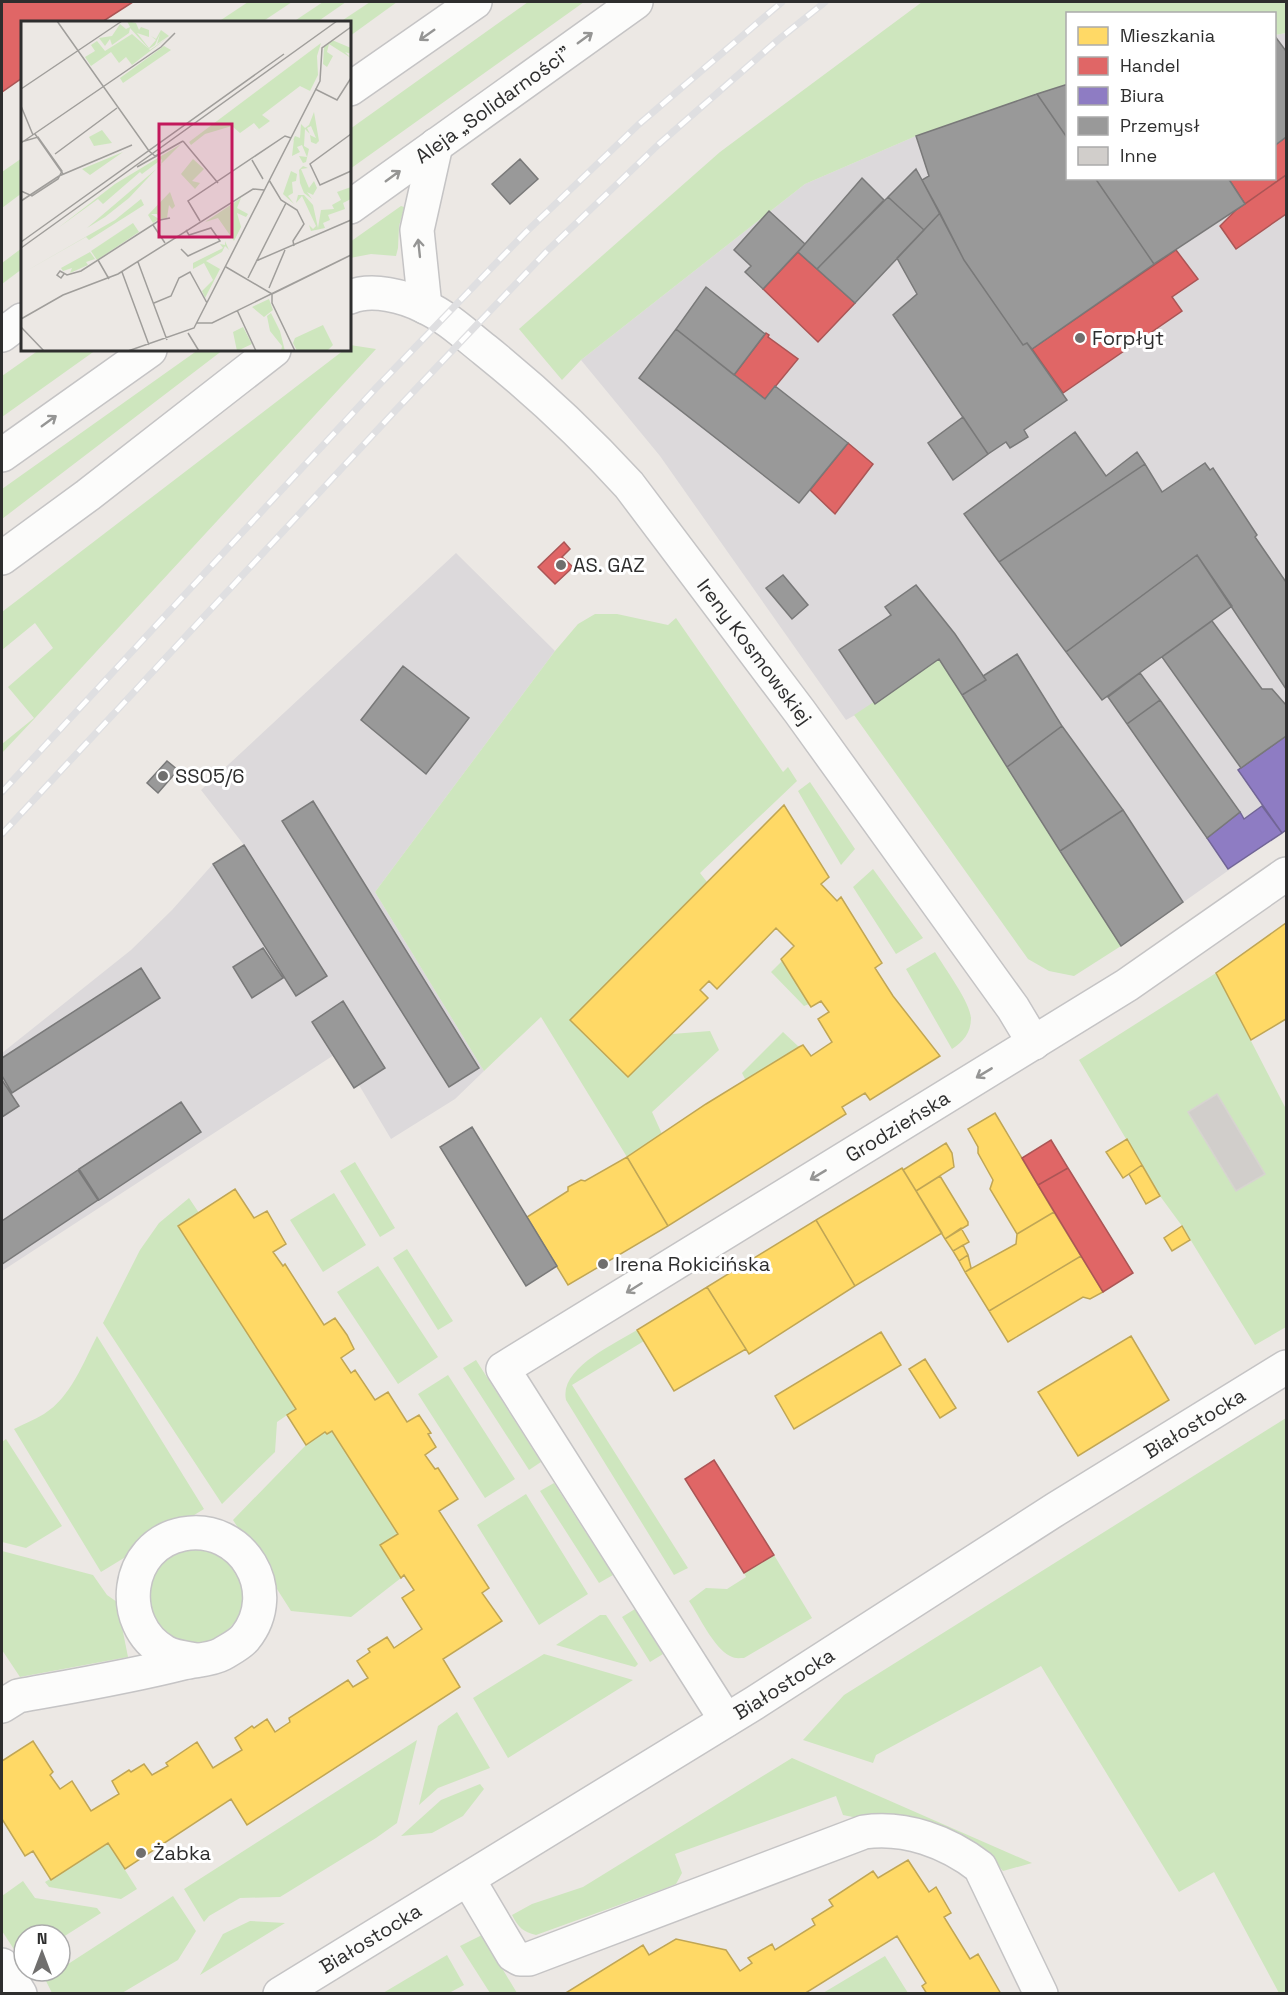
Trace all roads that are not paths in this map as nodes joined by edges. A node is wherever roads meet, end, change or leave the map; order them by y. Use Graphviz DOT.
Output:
graph roads {
  1 [pos="475,2"];
  2 [pos="636,2"];
  3 [pos="351,88"];
  4 [pos="436,145"];
  5 [pos="351,206"];
  6 [pos="351,297"];
  7 [pos="425,307"];
  8 [pos="21,321"];
  9 [pos="2,335"];
  10 [pos="149,351"];
  11 [pos="273,351"];
  12 [pos="2,455"];
  13 [pos="88,495"];
  14 [pos="2,541"];
  15 [pos="2,558"];
  16 [pos="1287,874"];
  17 [pos="1034,1043"];
  18 [pos="1287,1367"];
  19 [pos="196,1660"];
  20 [pos="2,1706"];
  21 [pos="726,1720"];
  22 [pos="468,1879"];
  23 [pos="2,1965"];
  24 [pos="20,1994"];
  25 [pos="280,1994"];
  26 [pos="1041,1994"];
  1 -- 3 [label="street, one-way"];
  4 -- 2 [label="street, Aleja „Solidarności”, one-way"];
  5 -- 4 [label="street, Aleja „Solidarności”, one-way"];
  7 -- 4 [label="street, one-way"];
  6 -- 7 [label="street, Ireny Kosmowskiej"];
  7 -- 17 [label="street, Ireny Kosmowskiej"];
  8 -- 9 [label="street"];
  12 -- 10 [label="street, one-way"];
  11 -- 13 [label="street"];
  13 -- 14 [label="street"];
  13 -- 15 [label="street"];
  16 -- 17 [label="street, Grodzieńska"];
  17 -- 21 [label="street, Grodzieńska, one-way"];
  18 -- 21 [label="street, Białostocka"];
  19 -- 20 [label="street"];
  21 -- 22 [label="street, Białostocka"];
  22 -- 25 [label="street, Białostocka"];
  22 -- 26 [label="street"];
  23 -- 24 [label="street"];
}
